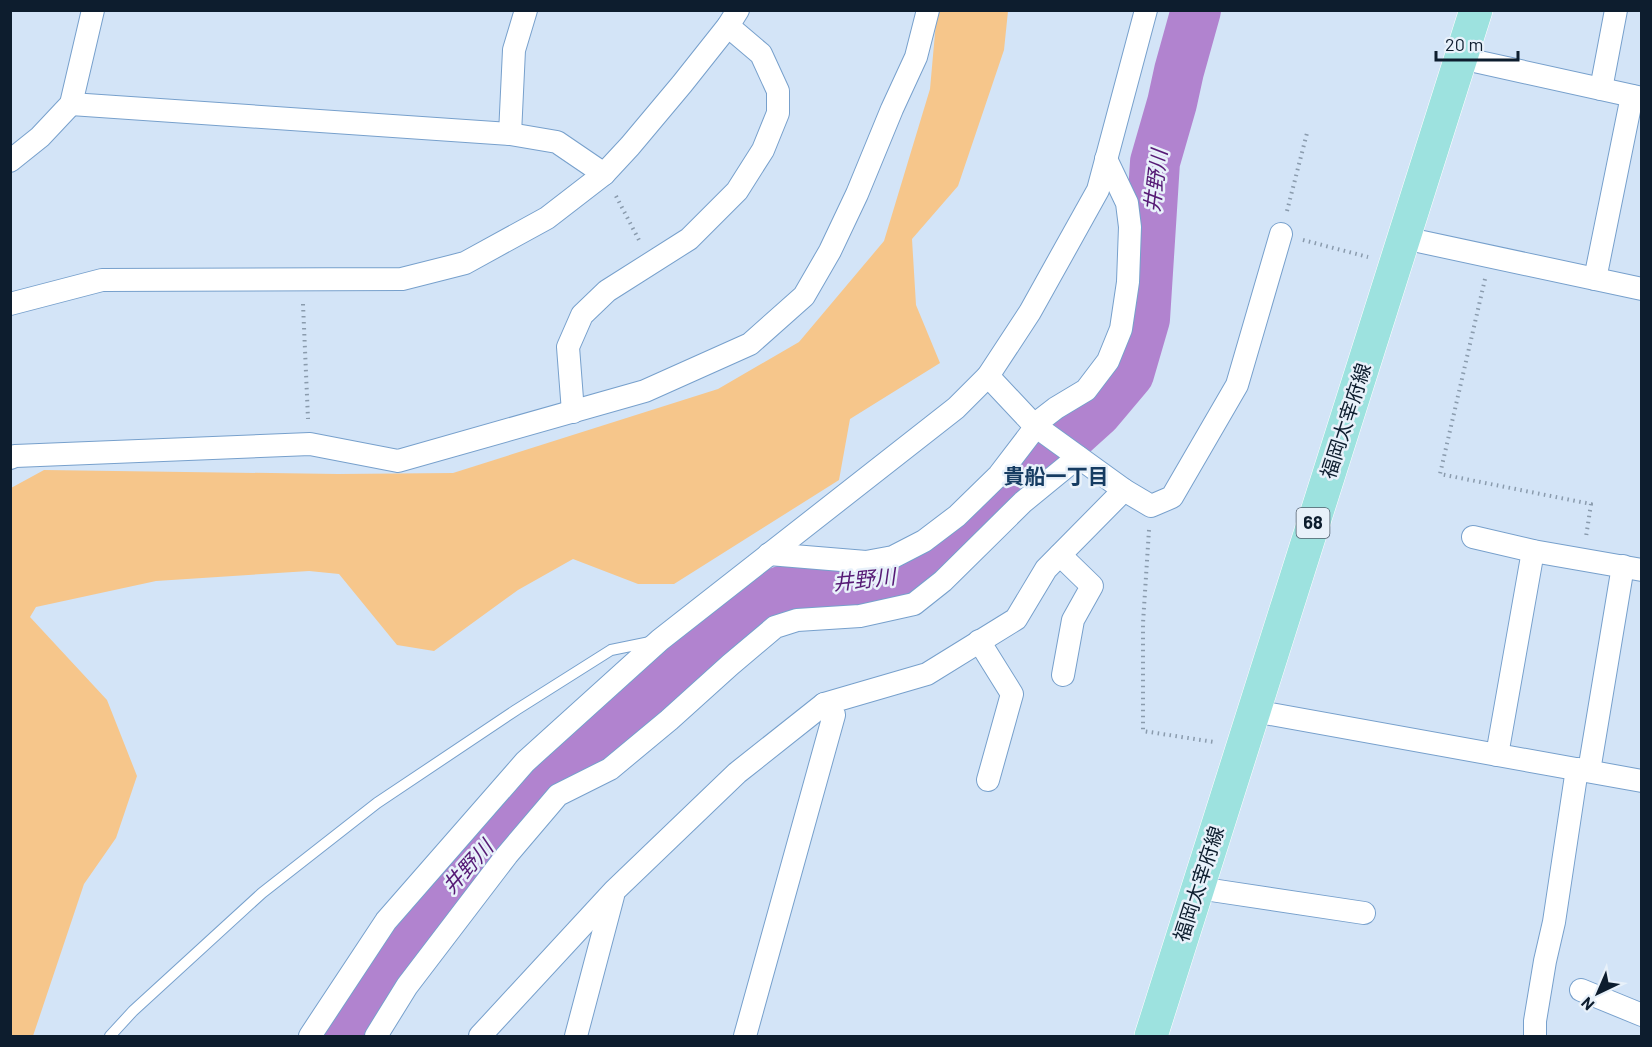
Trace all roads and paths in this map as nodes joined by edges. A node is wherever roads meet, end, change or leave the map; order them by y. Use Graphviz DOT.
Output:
graph roads {
  1 [pos="93,10"];
  2 [pos="526,10"];
  3 [pos="928,10"];
  4 [pos="1146,10"];
  5 [pos="1476,10"];
  6 [pos="1616,10"];
  7 [pos="733,18"];
  8 [pos="1461,58"];
  9 [pos="1601,89"];
  10 [pos="1637,97"];
  11 [pos="71,104"];
  12 [pos="510,134"];
  13 [pos="1307,134"];
  14 [pos="1106,159"];
  15 [pos="10,161"];
  16 [pos="604,174"];
  17 [pos="1281,234"];
  18 [pos="1400,251"];
  19 [pos="1491,257"];
  20 [pos="651,263"];
  21 [pos="1595,279"];
  22 [pos="302,280"];
  23 [pos="1641,289"];
  24 [pos="10,304"];
  25 [pos="988,375"];
  26 [pos="573,412"];
  27 [pos="1034,425"];
  28 [pos="310,444"];
  29 [pos="1078,457"];
  30 [pos="10,458"];
  31 [pos="1125,490"];
  32 [pos="1151,506"];
  33 [pos="1473,537"];
  34 [pos="1533,551"];
  35 [pos="769,554"];
  36 [pos="1060,555"];
  37 [pos="1582,559"];
  38 [pos="1632,568"];
  39 [pos="660,640"];
  40 [pos="979,641"];
  41 [pos="1063,675"];
  42 [pos="824,704"];
  43 [pos="1254,711"];
  44 [pos="1243,746"];
  45 [pos="1497,755"];
  46 [pos="1583,770"];
  47 [pos="988,780"];
  48 [pos="1641,781"];
  49 [pos="1198,888"];
  50 [pos="614,891"];
  51 [pos="1364,913"];
  52 [pos="1581,990"];
  53 [pos="1641,1015"];
  54 [pos="110,1036"];
  55 [pos="310,1036"];
  56 [pos="376,1036"];
  57 [pos="480,1036"];
  58 [pos="576,1036"];
  59 [pos="745,1036"];
  60 [pos="1151,1036"];
  61 [pos="1535,1036"];
  1 -- 11 [label="street"];
  2 -- 12 [label="street"];
  3 -- 26 [label="street"];
  4 -- 14 [label="street"];
  5 -- 8 [label="main road, 福岡太宰府線 / 68"];
  6 -- 9 [label="street"];
  7 -- 16 [label="street"];
  7 -- 20 [label="street"];
  8 -- 9 [label="street"];
  8 -- 18 [label="main road, 福岡太宰府線 / 68"];
  9 -- 10 [label="street"];
  10 -- 21 [label="street"];
  11 -- 12 [label="street"];
  11 -- 15 [label="street"];
  12 -- 16 [label="street"];
  13 -- 17 [label="path"];
  14 -- 25 [label="street"];
  14 -- 27 [label="street"];
  16 -- 20 [label="path"];
  16 -- 22 [label="street"];
  17 -- 18 [label="path"];
  17 -- 32 [label="street"];
  18 -- 19 [label="street"];
  18 -- 43 [label="main road, 福岡太宰府線 / 68"];
  19 -- 21 [label="street"];
  19 -- 37 [label="path"];
  20 -- 26 [label="street"];
  21 -- 23 [label="street"];
  22 -- 24 [label="street"];
  22 -- 28 [label="path"];
  25 -- 27 [label="street"];
  25 -- 35 [label="street"];
  26 -- 28 [label="street"];
  27 -- 29 [label="street"];
  27 -- 35 [label="street"];
  28 -- 30 [label="street"];
  29 -- 31 [label="street"];
  29 -- 56 [label="street"];
  31 -- 32 [label="street"];
  31 -- 36 [label="street"];
  32 -- 44 [label="path"];
  33 -- 34 [label="street"];
  34 -- 37 [label="street"];
  34 -- 45 [label="street"];
  35 -- 39 [label="street"];
  36 -- 40 [label="street"];
  36 -- 41 [label="street"];
  37 -- 38 [label="street"];
  38 -- 46 [label="street"];
  39 -- 54 [label="lane"];
  39 -- 55 [label="street"];
  40 -- 42 [label="street"];
  40 -- 47 [label="street"];
  42 -- 50 [label="street"];
  42 -- 59 [label="street"];
  43 -- 44 [label="main road, 福岡太宰府線 / 68"];
  43 -- 45 [label="street"];
  44 -- 49 [label="main road, 福岡太宰府線 / 68"];
  45 -- 46 [label="street"];
  46 -- 48 [label="street"];
  46 -- 61 [label="street"];
  49 -- 51 [label="street"];
  49 -- 60 [label="main road, 福岡太宰府線 / 68"];
  50 -- 57 [label="street"];
  50 -- 58 [label="street"];
  52 -- 53 [label="street"];
}
